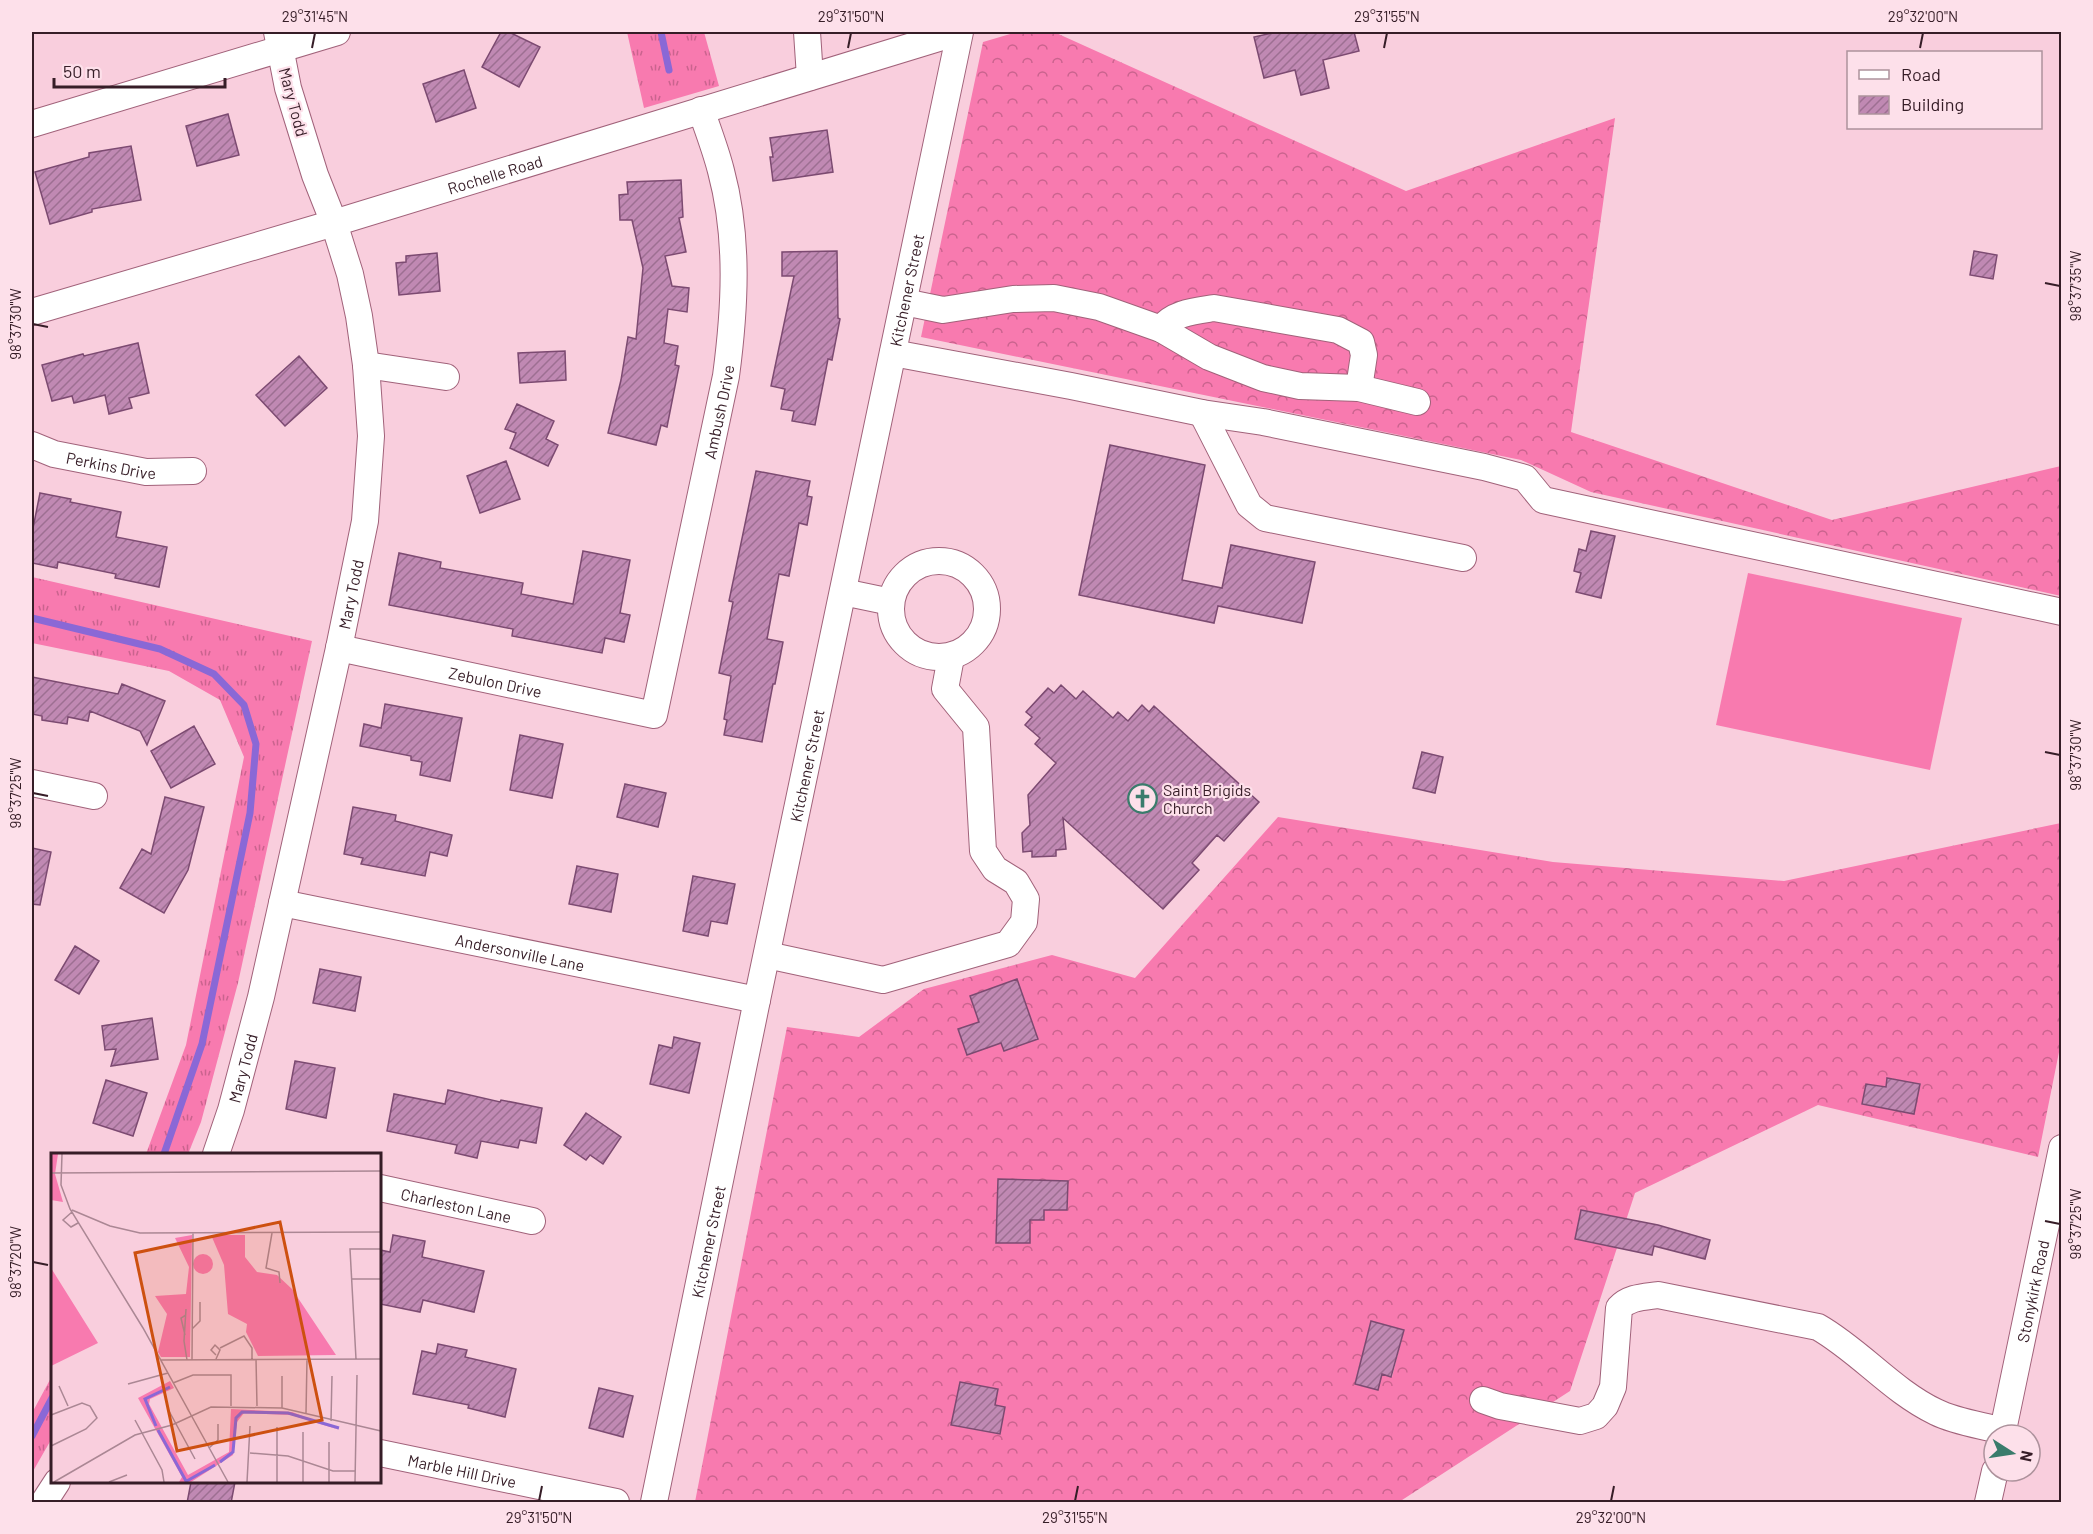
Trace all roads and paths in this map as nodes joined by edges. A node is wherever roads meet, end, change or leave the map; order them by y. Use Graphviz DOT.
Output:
graph roads {
  1 [pos="337,32"];
  2 [pos="807,32"];
  3 [pos="959,32"];
  4 [pos="279,40"];
  5 [pos="810,77"];
  6 [pos="701,110"];
  7 [pos="32,124"];
  8 [pos="334,223"];
  9 [pos="904,302"];
  10 [pos="32,312"];
  11 [pos="1161,329"];
  12 [pos="893,353"];
  13 [pos="366,365"];
  14 [pos="446,377"];
  15 [pos="1359,388"];
  16 [pos="1417,402"];
  17 [pos="1202,413"];
  18 [pos="32,445"];
  19 [pos="193,471"];
  20 [pos="1462,558"];
  21 [pos="843,592"];
  22 [pos="891,602"];
  23 [pos="2061,612"];
  24 [pos="339,648"];
  25 [pos="951,657"];
  26 [pos="654,714"];
  27 [pos="32,783"];
  28 [pos="94,796"];
  29 [pos="282,903"];
  30 [pos="767,955"];
  31 [pos="757,1000"];
  32 [pos="2061,1148"];
  33 [pos="218,1153"];
  34 [pos="381,1188"];
  35 [pos="532,1221"];
  36 [pos="1484,1400"];
  37 [pos="2004,1423"];
  38 [pos="1982,1427"];
  39 [pos="381,1453"];
  40 [pos="56,1483"];
  41 [pos="1992,1483"];
  42 [pos="44,1503"];
  43 [pos="616,1503"];
  44 [pos="654,1503"];
  45 [pos="1988,1503"];
  1 -- 4 [label="street"];
  2 -- 5 [label="street"];
  3 -- 5 [label="street, Rochelle Road"];
  3 -- 9 [label="street, Kitchener Street"];
  4 -- 7 [label="street"];
  4 -- 8 [label="street, Mary Todd"];
  5 -- 6 [label="street, Rochelle Road"];
  6 -- 8 [label="street, Rochelle Road"];
  6 -- 26 [label="street, Ambush Drive"];
  8 -- 10 [label="street, Rochelle Road"];
  8 -- 13 [label="street, Mary Todd"];
  9 -- 11 [label="street"];
  9 -- 12 [label="street, Kitchener Street"];
  11 -- 15 [label="street"];
  11 -- 15 [label="street"];
  12 -- 17 [label="street"];
  12 -- 21 [label="street, Kitchener Street"];
  13 -- 14 [label="street"];
  13 -- 24 [label="street, Mary Todd"];
  15 -- 16 [label="street"];
  17 -- 20 [label="street"];
  17 -- 23 [label="street"];
  18 -- 19 [label="street, Perkins Drive"];
  21 -- 22 [label="street"];
  21 -- 30 [label="street, Kitchener Street"];
  22 -- 25 [label="street"];
  22 -- 25 [label="street"];
  24 -- 26 [label="street, Zebulon Drive"];
  24 -- 29 [label="street, Mary Todd"];
  25 -- 30 [label="street"];
  27 -- 28 [label="street"];
  29 -- 31 [label="street, Andersonville Lane"];
  29 -- 33 [label="street, Mary Todd"];
  30 -- 31 [label="street, Kitchener Street"];
  31 -- 44 [label="street, Kitchener Street"];
  32 -- 37 [label="street, Stonykirk Road"];
  34 -- 35 [label="street, Charleston Lane"];
  36 -- 38 [label="street"];
  39 -- 43 [label="street, Marble Hill Drive"];
  40 -- 42 [label="street"];
  41 -- 45 [label="street"];
}
